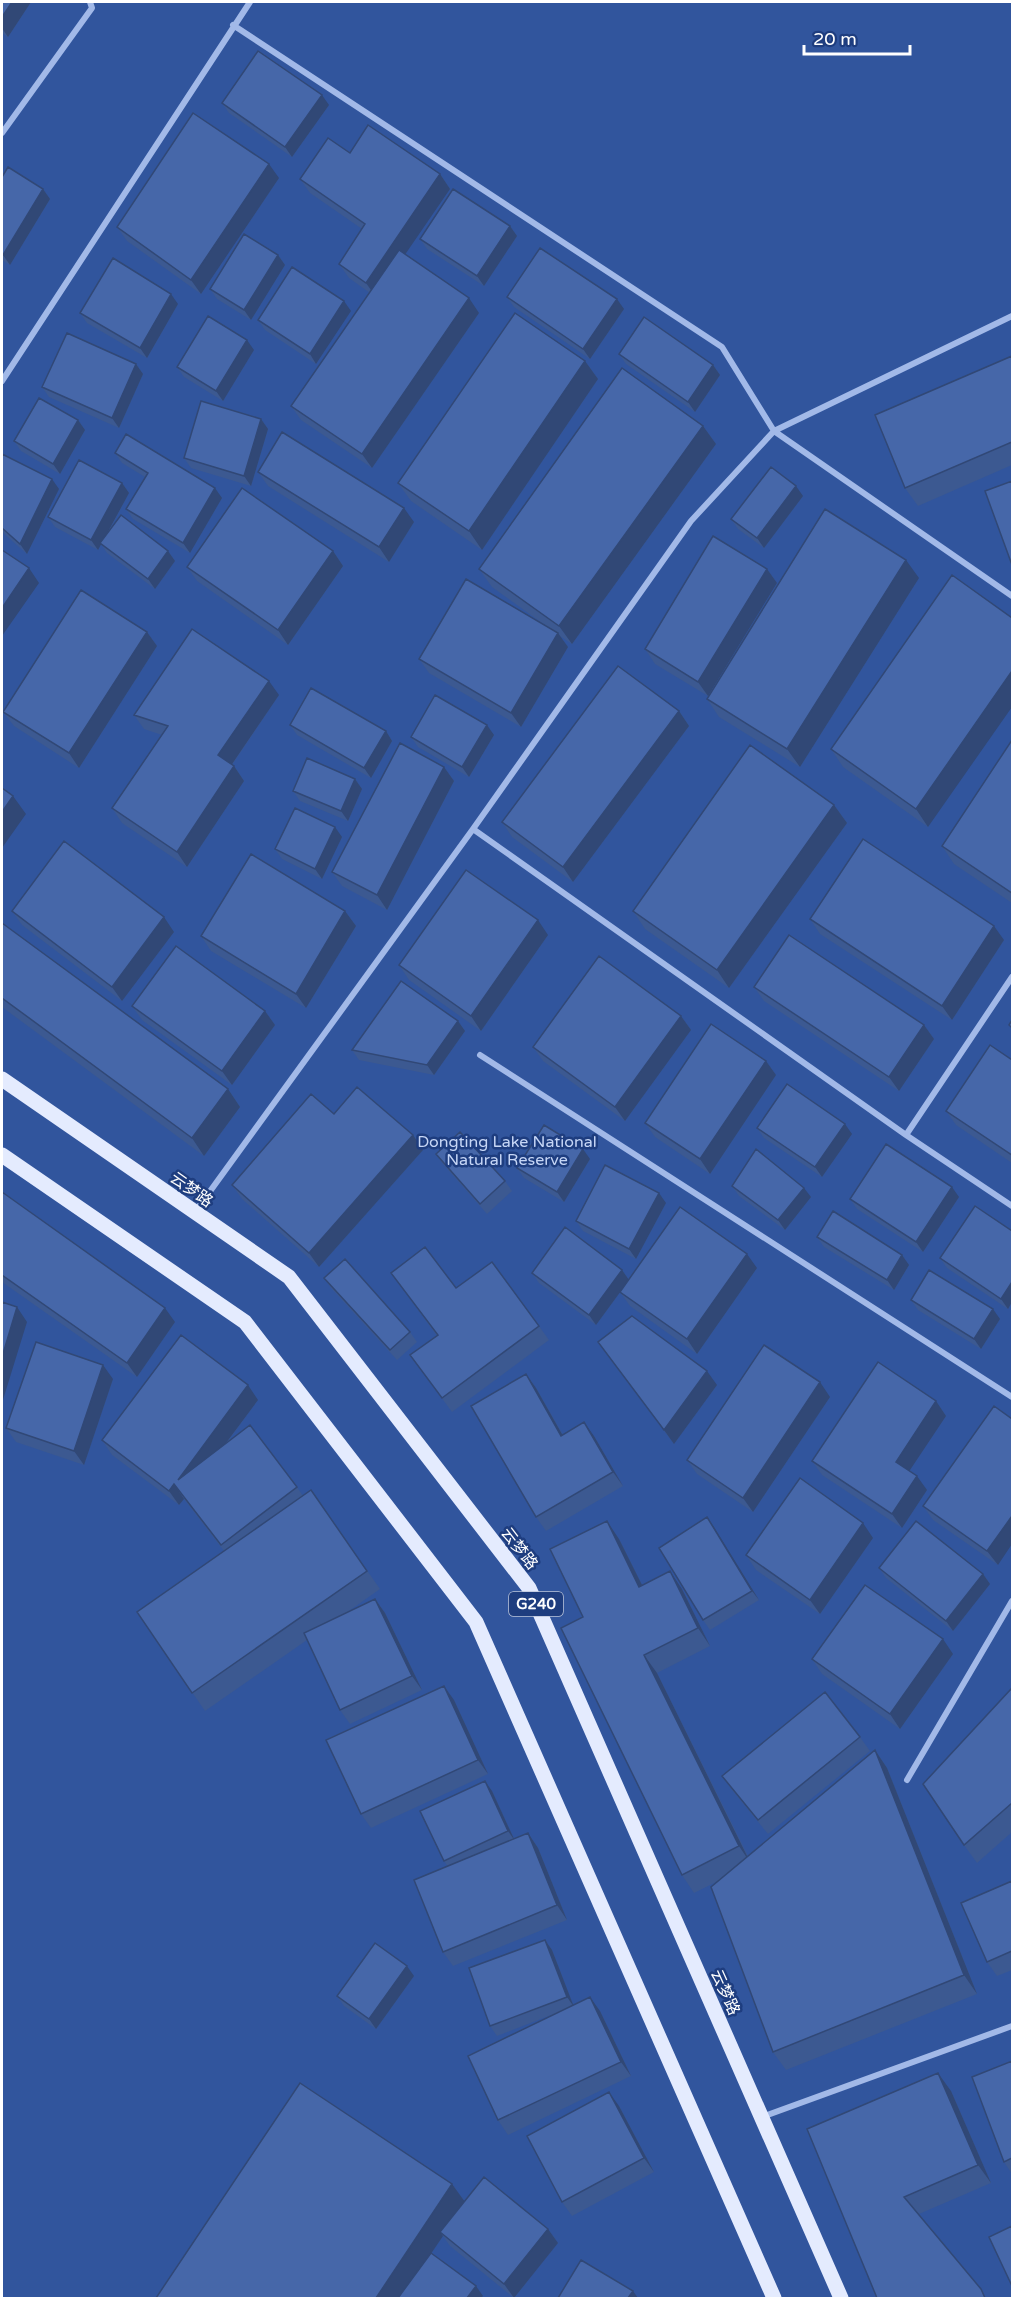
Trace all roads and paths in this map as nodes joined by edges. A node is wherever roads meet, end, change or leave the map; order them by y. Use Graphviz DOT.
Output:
graph roads {
  1 [pos="90,2"];
  2 [pos="250,2"];
  3 [pos="233,25"];
  4 [pos="2,133"];
  5 [pos="1012,316"];
  6 [pos="2,381"];
  7 [pos="774,431"];
  8 [pos="1012,596"];
  9 [pos="473,829"];
  10 [pos="1012,977"];
  11 [pos="480,1055"];
  12 [pos="2,1079"];
  13 [pos="906,1135"];
  14 [pos="2,1155"];
  15 [pos="1012,1206"];
  16 [pos="195,1212"];
  17 [pos="1012,1397"];
  18 [pos="1012,1601"];
  19 [pos="907,1780"];
  20 [pos="1012,2026"];
  21 [pos="762,2118"];
  22 [pos="774,2298"];
  23 [pos="841,2298"];
  1 -- 4 [label="street"];
  2 -- 3 [label="street"];
  3 -- 6 [label="street"];
  3 -- 7 [label="street"];
  5 -- 7 [label="street"];
  7 -- 8 [label="street"];
  7 -- 9 [label="street"];
  9 -- 13 [label="street"];
  9 -- 16 [label="street"];
  10 -- 13 [label="street"];
  11 -- 17 [label="street"];
  12 -- 16 [label="main road, 云梦路 / G240"];
  13 -- 15 [label="street"];
  14 -- 22 [label="main road"];
  16 -- 21 [label="main road, 云梦路 / G240"];
  18 -- 19 [label="street"];
  20 -- 21 [label="street"];
  21 -- 23 [label="main road, 云梦路 / G240"];
}
